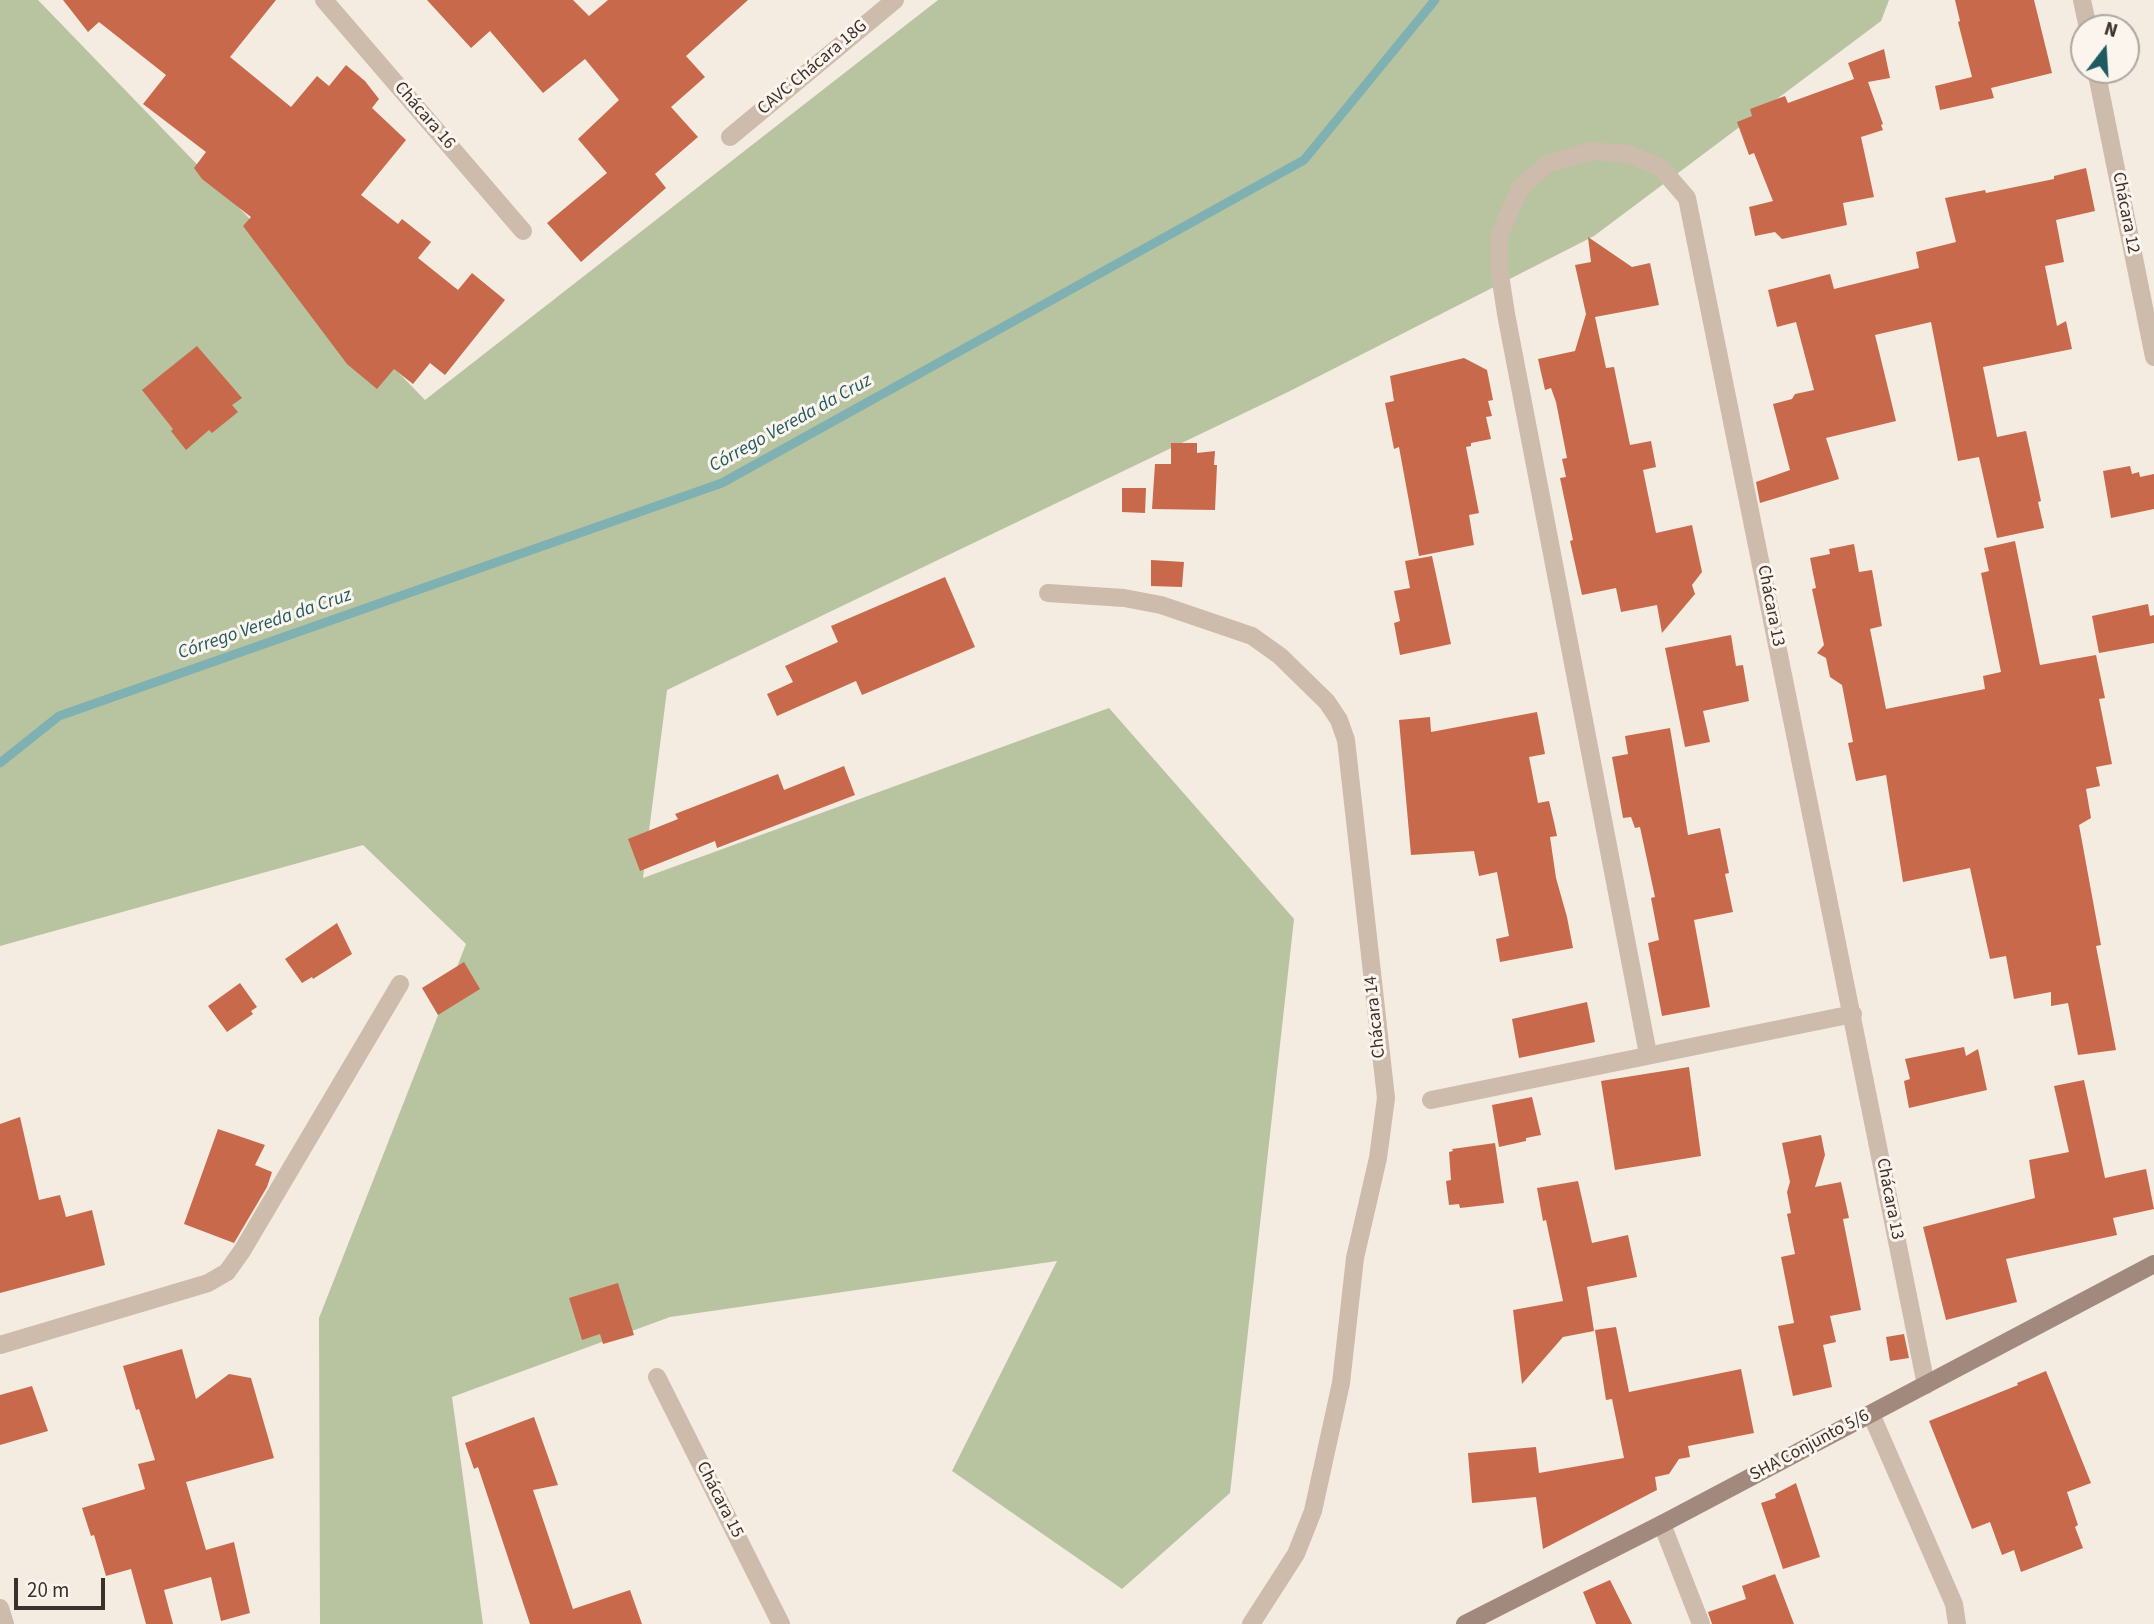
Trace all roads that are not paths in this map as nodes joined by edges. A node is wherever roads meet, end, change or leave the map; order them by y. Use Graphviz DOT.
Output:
graph roads {
  1 [pos="324,0"];
  2 [pos="895,0"];
  3 [pos="2099,84"];
  4 [pos="730,137"];
  5 [pos="523,231"];
  6 [pos="2154,357"];
  7 [pos="1048,593"];
  8 [pos="400,984"];
  9 [pos="1853,1014"];
  10 [pos="1648,1054"];
  11 [pos="1431,1100"];
  12 [pos="2154,1264"];
  13 [pos="0,1345"];
  14 [pos="657,1377"];
  15 [pos="1926,1385"];
  16 [pos="1871,1414"];
  17 [pos="1662,1524"];
  18 [pos="0,1608"];
  19 [pos="5,1624"];
  20 [pos="781,1624"];
  21 [pos="1251,1624"];
  22 [pos="1465,1624"];
  23 [pos="1701,1624"];
  24 [pos="1957,1624"];
  1 -- 5 [label="street, Chácara 16"];
  2 -- 4 [label="street, CAVC Chácara 18G"];
  3 -- 6 [label="street, Chácara 12"];
  7 -- 21 [label="street, Chácara 14"];
  8 -- 13 [label="street"];
  9 -- 10 [label="street"];
  9 -- 10 [label="street, Chácara 13"];
  9 -- 15 [label="street, Chácara 13"];
  10 -- 11 [label="street"];
  12 -- 15 [label="street, SHA Conjunto 5/6"];
  14 -- 20 [label="street, Chácara 15"];
  15 -- 16 [label="street, SHA Conjunto 5/6"];
  16 -- 17 [label="street, SHA Conjunto 5/6"];
  16 -- 24 [label="street"];
  17 -- 22 [label="street, SHA Conjunto 5/6"];
  17 -- 23 [label="street"];
  18 -- 19 [label="street"];
}
